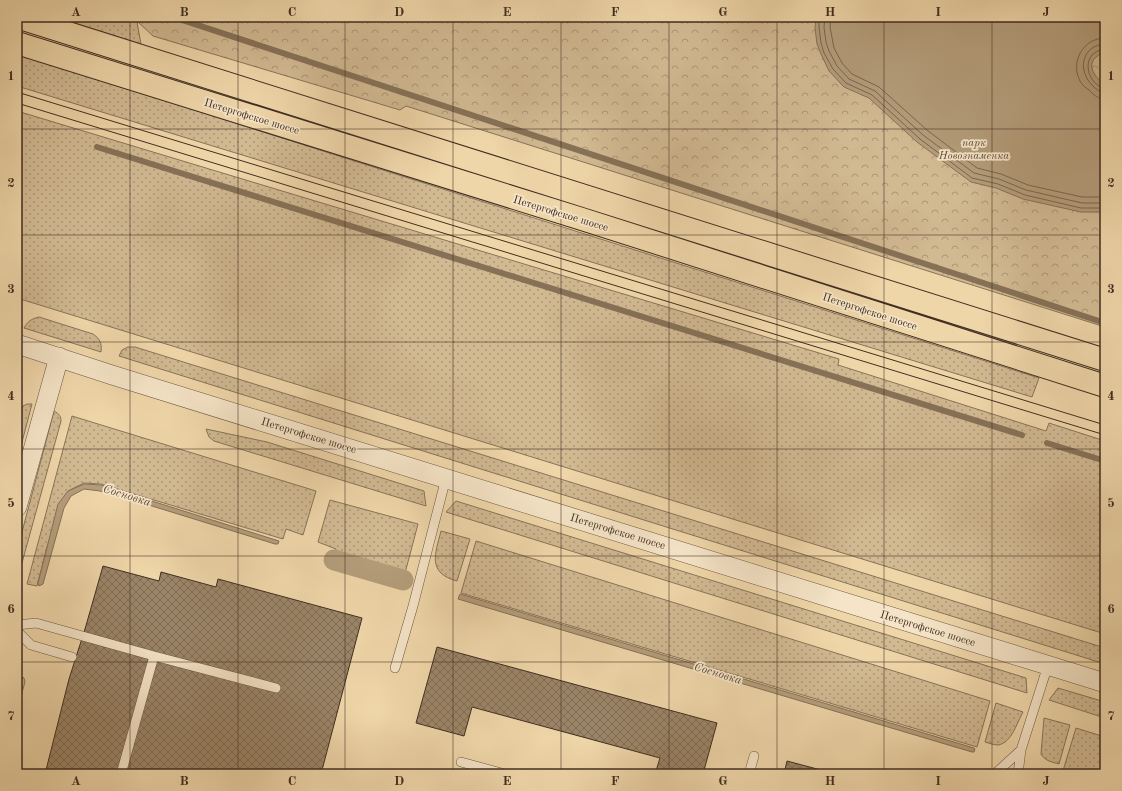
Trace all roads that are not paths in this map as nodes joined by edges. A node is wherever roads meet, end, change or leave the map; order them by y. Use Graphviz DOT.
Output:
graph roads {
  1 [pos="17,17"];
  2 [pos="17,43"];
  3 [pos="17,344"];
  4 [pos="59,358"];
  5 [pos="1105,360"];
  6 [pos="1105,386"];
  7 [pos="446,478"];
  8 [pos="17,507"];
  9 [pos="17,625"];
  10 [pos="17,631"];
  11 [pos="154,656"];
  12 [pos="72,657"];
  13 [pos="1048,665"];
  14 [pos="395,668"];
  15 [pos="1105,683"];
  16 [pos="276,688"];
  17 [pos="1021,750"];
  18 [pos="754,756"];
  19 [pos="461,762"];
  20 [pos="121,774"];
  21 [pos="505,774"];
  22 [pos="749,774"];
  23 [pos="996,774"];
  24 [pos="1018,774"];
  1 -- 5 [label="main road, Петергофское шоссе"];
  2 -- 6 [label="main road, Петергофское шоссе"];
  3 -- 4 [label="street, Петергофское шоссе"];
  4 -- 7 [label="street, Петергофское шоссе"];
  4 -- 8 [label="street"];
  7 -- 13 [label="street, Петергофское шоссе"];
  7 -- 14 [label="lane"];
  9 -- 11 [label="lane"];
  10 -- 12 [label="lane"];
  11 -- 16 [label="lane"];
  11 -- 20 [label="lane"];
  13 -- 15 [label="street, Петергофское шоссе"];
  13 -- 17 [label="lane"];
  17 -- 23 [label="lane"];
  17 -- 24 [label="lane"];
  18 -- 22 [label="lane"];
  19 -- 21 [label="lane"];
}
